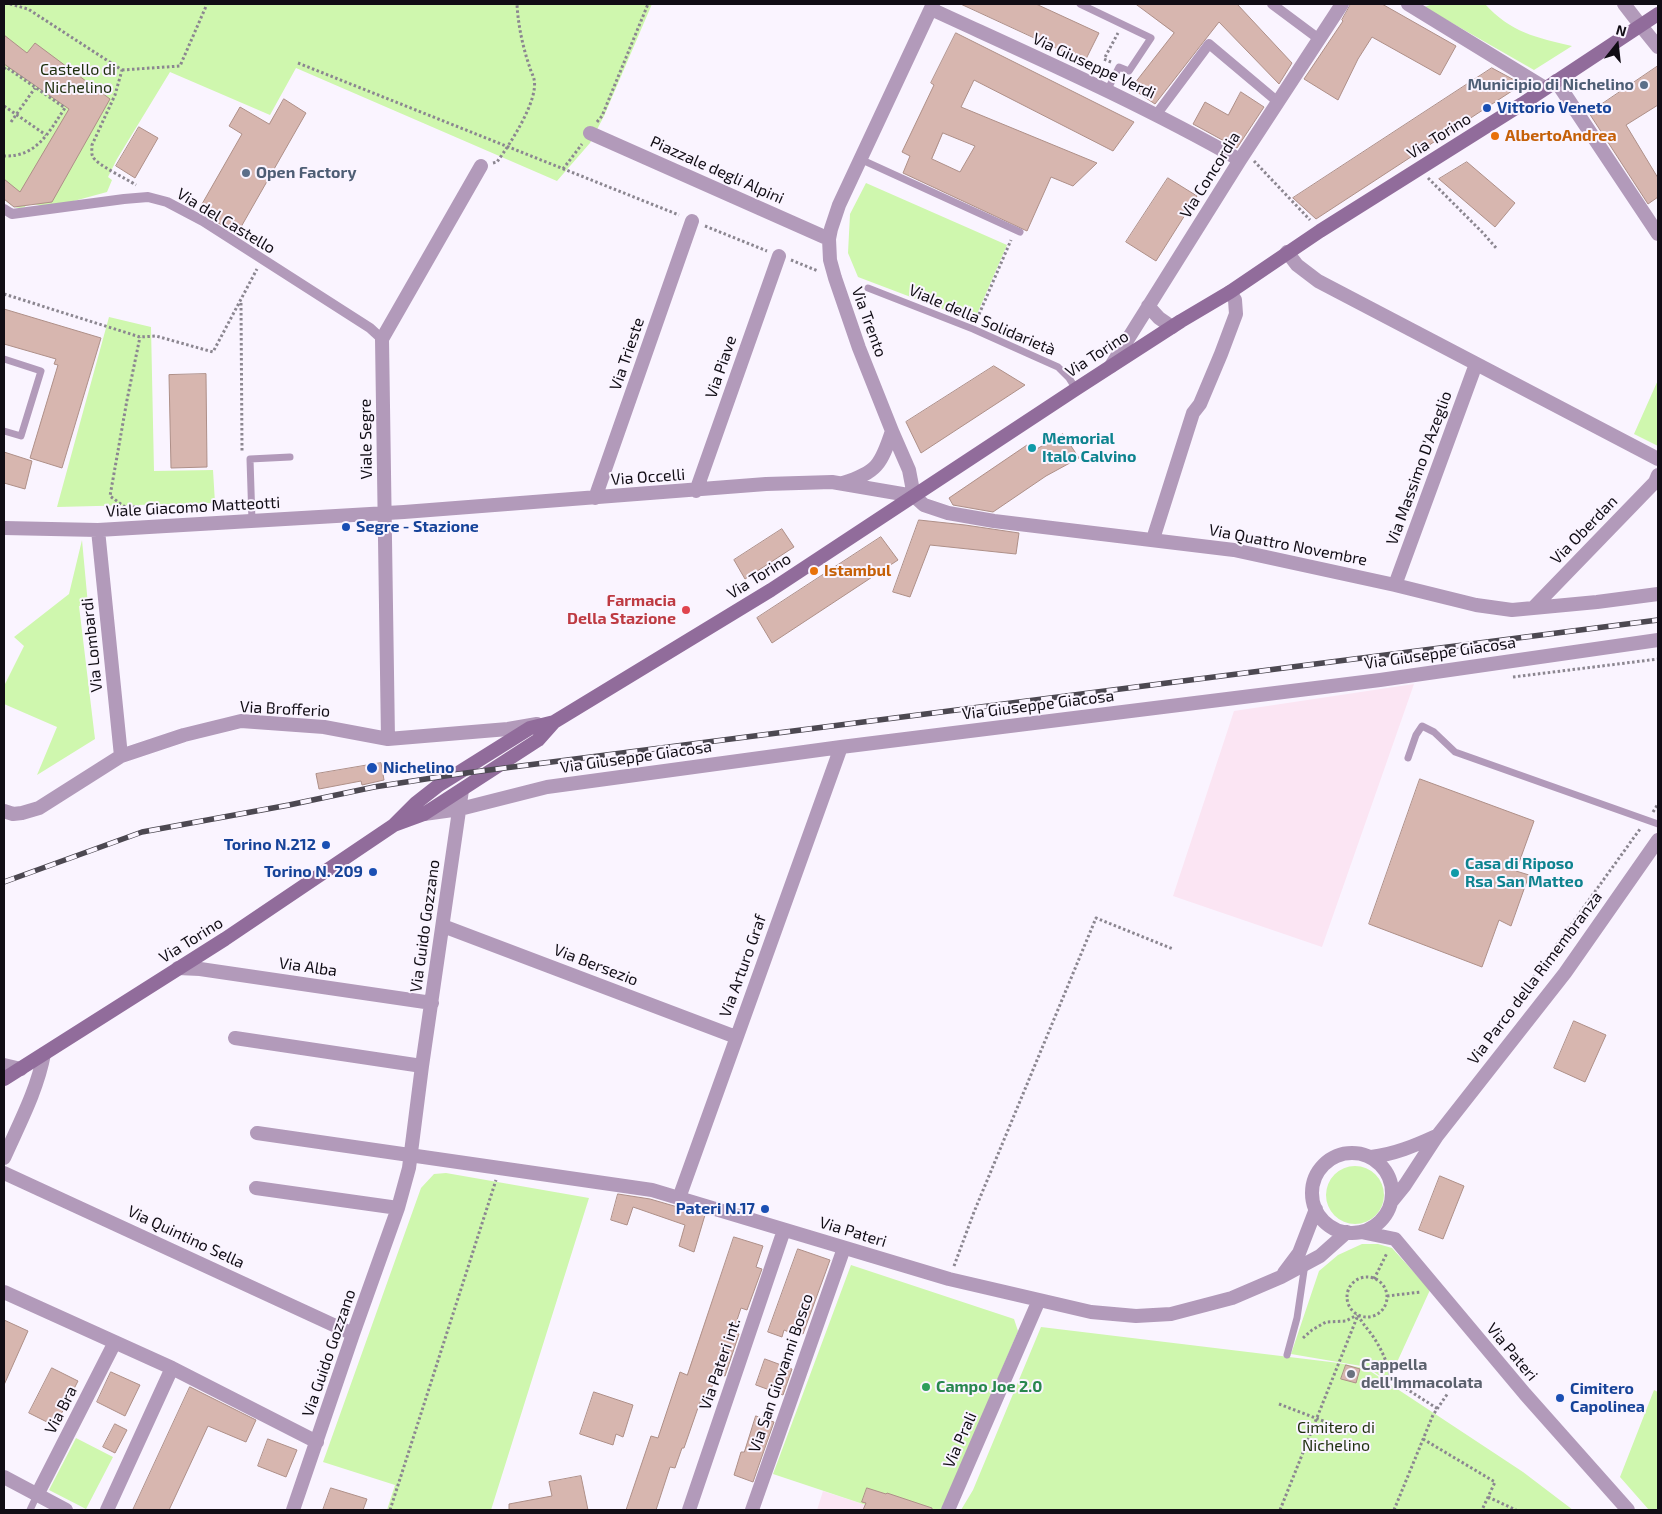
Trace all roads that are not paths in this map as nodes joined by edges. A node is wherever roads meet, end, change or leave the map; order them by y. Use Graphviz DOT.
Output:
graph roads {
  1 [pos="1080,4"];
  2 [pos="1272,4"];
  3 [pos="1342,4"];
  4 [pos="1408,4"];
  5 [pos="1624,4"];
  6 [pos="932,7"];
  7 [pos="1658,14"];
  8 [pos="1641,26"];
  9 [pos="1319,39"];
  10 [pos="1658,47"];
  11 [pos="1550,84"];
  12 [pos="1106,91"];
  13 [pos="1278,102"];
  14 [pos="1156,115"];
  15 [pos="590,133"];
  16 [pos="1242,156"];
  17 [pos="860,159"];
  18 [pos="487,168"];
  19 [pos="4,210"];
  20 [pos="692,221"];
  21 [pos="1018,231"];
  22 [pos="1658,234"];
  23 [pos="829,239"];
  24 [pos="1287,252"];
  25 [pos="779,256"];
  26 [pos="868,288"];
  27 [pos="1230,292"];
  28 [pos="1148,306"];
  29 [pos="1172,327"];
  30 [pos="382,339"];
  31 [pos="4,359"];
  32 [pos="1476,364"];
  33 [pos="1111,366"];
  34 [pos="1076,389"];
  35 [pos="4,431"];
  36 [pos="892,431"];
  37 [pos="290,457"];
  38 [pos="1658,459"];
  39 [pos="1658,475"];
  40 [pos="843,484"];
  41 [pos="696,491"];
  42 [pos="914,496"];
  43 [pos="595,498"];
  44 [pos="384,513"];
  45 [pos="252,521"];
  46 [pos="4,528"];
  47 [pos="98,530"];
  48 [pos="1153,539"];
  49 [pos="1395,585"];
  50 [pos="1658,594"];
  51 [pos="1533,608"];
  52 [pos="1658,640"];
  53 [pos="554,722"];
  54 [pos="514,732"];
  55 [pos="388,739"];
  56 [pos="841,747"];
  57 [pos="121,756"];
  58 [pos="1408,758"];
  59 [pos="462,790"];
  60 [pos="460,809"];
  61 [pos="4,811"];
  62 [pos="424,814"];
  63 [pos="1658,824"];
  64 [pos="394,825"];
  65 [pos="1658,840"];
  66 [pos="443,926"];
  67 [pos="178,968"];
  68 [pos="432,1003"];
  69 [pos="736,1037"];
  70 [pos="235,1038"];
  71 [pos="44,1054"];
  72 [pos="4,1065"];
  73 [pos="422,1066"];
  74 [pos="20,1069"];
  75 [pos="4,1079"];
  76 [pos="257,1133"];
  77 [pos="1437,1136"];
  78 [pos="411,1156"];
  79 [pos="1371,1157"];
  80 [pos="4,1158"];
  81 [pos="4,1173"];
  82 [pos="256,1188"];
  83 [pos="679,1198"];
  84 [pos="1392,1201"];
  85 [pos="398,1208"];
  86 [pos="1316,1209"];
  87 [pos="1386,1214"];
  88 [pos="784,1230"];
  89 [pos="1347,1232"];
  90 [pos="1361,1232"];
  91 [pos="1395,1239"];
  92 [pos="844,1248"];
  93 [pos="1306,1264"];
  94 [pos="1280,1277"];
  95 [pos="4,1292"];
  96 [pos="1040,1300"];
  97 [pos="353,1334"];
  98 [pos="115,1342"];
  99 [pos="1287,1355"];
  100 [pos="172,1368"];
  101 [pos="317,1442"];
  102 [pos="4,1477"];
  103 [pos="37,1495"];
  104 [pos="30,1510"];
  105 [pos="66,1510"];
  106 [pos="107,1510"];
  107 [pos="293,1510"];
  108 [pos="689,1510"];
  109 [pos="752,1510"];
  110 [pos="948,1510"];
  111 [pos="1628,1510"];
  1 -- 12 [label="lane"];
  2 -- 9 [label="street"];
  3 -- 9 [label="street, Via Concordia"];
  4 -- 11 [label="street"];
  5 -- 8 [label="street"];
  6 -- 12 [label="street, Via Giuseppe Verdi"];
  6 -- 17 [label="street, Via Trento"];
  7 -- 8 [label="main road, Via Torino"];
  8 -- 10 [label="street"];
  8 -- 11 [label="main road, Via Torino"];
  9 -- 13 [label="street, Via Concordia"];
  11 -- 22 [label="street"];
  11 -- 24 [label="main road, Via Torino"];
  12 -- 14 [label="street, Via Giuseppe Verdi"];
  13 -- 14 [label="street"];
  13 -- 16 [label="street, Via Concordia"];
  14 -- 16 [label="street, Via Giuseppe Verdi"];
  15 -- 23 [label="street, Piazzale degli Alpini"];
  16 -- 28 [label="street, Via Concordia"];
  17 -- 21 [label="lane"];
  17 -- 23 [label="street, Via Trento"];
  18 -- 30 [label="street"];
  19 -- 30 [label="street, Via del Castello"];
  20 -- 43 [label="street, Via Trieste"];
  23 -- 36 [label="street, Via Trento"];
  24 -- 27 [label="main road, Via Torino"];
  24 -- 32 [label="street"];
  25 -- 41 [label="street, Via Piave"];
  26 -- 34 [label="lane, Viale della Solidarietà"];
  27 -- 29 [label="main road, Via Torino"];
  27 -- 48 [label="street"];
  28 -- 29 [label="street"];
  28 -- 33 [label="street, Via Concordia"];
  29 -- 33 [label="main road, Via Torino"];
  30 -- 44 [label="street, Viale Segre"];
  31 -- 35 [label="lane"];
  32 -- 38 [label="street"];
  32 -- 49 [label="street, Via Massimo D'Azeglio"];
  33 -- 34 [label="main road, Via Torino"];
  34 -- 42 [label="main road, Via Torino"];
  36 -- 40 [label="street"];
  36 -- 42 [label="street, Via Trento"];
  37 -- 45 [label="lane"];
  39 -- 51 [label="street, Via Oberdan"];
  40 -- 41 [label="street, Via Occelli"];
  40 -- 42 [label="street, Via Occelli"];
  41 -- 43 [label="street, Via Occelli"];
  42 -- 48 [label="street, Via Quattro Novembre"];
  42 -- 53 [label="main road, Via Torino"];
  43 -- 44 [label="street, Via Occelli"];
  44 -- 45 [label="street, Viale Giacomo Matteotti"];
  44 -- 55 [label="street, Viale Segre"];
  45 -- 47 [label="street, Viale Giacomo Matteotti"];
  46 -- 47 [label="street, Viale Giacomo Matteotti"];
  47 -- 57 [label="street, Via Lombardi"];
  48 -- 49 [label="street, Via Quattro Novembre"];
  49 -- 51 [label="street, Via Quattro Novembre"];
  50 -- 51 [label="street, Via Quattro Novembre"];
  52 -- 56 [label="street, Via Giuseppe Giacosa"];
  53 -- 54 [label="main road, Via Torino"];
  53 -- 59 [label="main road, Via Torino"];
  54 -- 55 [label="street, Via Brofferio"];
  54 -- 64 [label="main road, Via Torino"];
  55 -- 57 [label="street, Via Brofferio"];
  56 -- 60 [label="street, Via Giuseppe Giacosa"];
  56 -- 69 [label="street, Via Arturo Graf"];
  57 -- 61 [label="street, Via Brofferio"];
  58 -- 63 [label="lane"];
  59 -- 60 [label="street, Via Guido Gozzano"];
  59 -- 62 [label="main road, Via Torino"];
  60 -- 62 [label="street, Via Giuseppe Giacosa"];
  60 -- 66 [label="street, Via Guido Gozzano"];
  62 -- 64 [label="main road, Via Torino"];
  64 -- 67 [label="main road, Via Torino"];
  65 -- 77 [label="street, Via Parco della Rimembranza"];
  66 -- 68 [label="street, Via Guido Gozzano"];
  66 -- 69 [label="street, Via Bersezio"];
  67 -- 68 [label="street, Via Alba"];
  67 -- 71 [label="main road, Via Torino"];
  68 -- 73 [label="street, Via Guido Gozzano"];
  69 -- 83 [label="street, Via Arturo Graf"];
  70 -- 73 [label="street"];
  71 -- 74 [label="main road, Via Torino"];
  71 -- 80 [label="street"];
  72 -- 74 [label="street"];
  73 -- 78 [label="street, Via Guido Gozzano"];
  74 -- 75 [label="main road, Via Torino"];
  76 -- 78 [label="street"];
  77 -- 79 [label="street, Via Parco della Rimembranza"];
  77 -- 84 [label="street, Via Parco della Rimembranza"];
  78 -- 83 [label="street, Via Pateri"];
  78 -- 85 [label="street, Via Guido Gozzano"];
  79 -- 84 [label="street"];
  79 -- 86 [label="street, Via Pateri"];
  81 -- 97 [label="street, Via Quintino Sella"];
  82 -- 85 [label="street"];
  83 -- 88 [label="street, Via Pateri"];
  84 -- 87 [label="street"];
  85 -- 97 [label="street, Via Guido Gozzano"];
  86 -- 89 [label="street"];
  86 -- 94 [label="street, Via Pateri"];
  87 -- 90 [label="street"];
  87 -- 91 [label="street"];
  88 -- 92 [label="street, Via Pateri"];
  88 -- 108 [label="street, Via Pateri int."];
  89 -- 90 [label="street"];
  89 -- 93 [label="street, Via Pateri"];
  90 -- 91 [label="street"];
  91 -- 111 [label="street, Via Pateri"];
  92 -- 96 [label="street, Via Pateri"];
  92 -- 109 [label="street, Via San Giovanni Bosco"];
  93 -- 94 [label="street, Via Pateri"];
  93 -- 99 [label="lane"];
  94 -- 96 [label="street, Via Pateri"];
  95 -- 98 [label="street"];
  96 -- 110 [label="street, Via Prali"];
  97 -- 101 [label="street, Via Guido Gozzano"];
  98 -- 100 [label="street"];
  98 -- 103 [label="street, Via Bra"];
  100 -- 101 [label="street"];
  100 -- 106 [label="street"];
  101 -- 107 [label="street, Via Guido Gozzano"];
  102 -- 103 [label="street"];
  103 -- 104 [label="lane"];
  103 -- 105 [label="street"];
}
